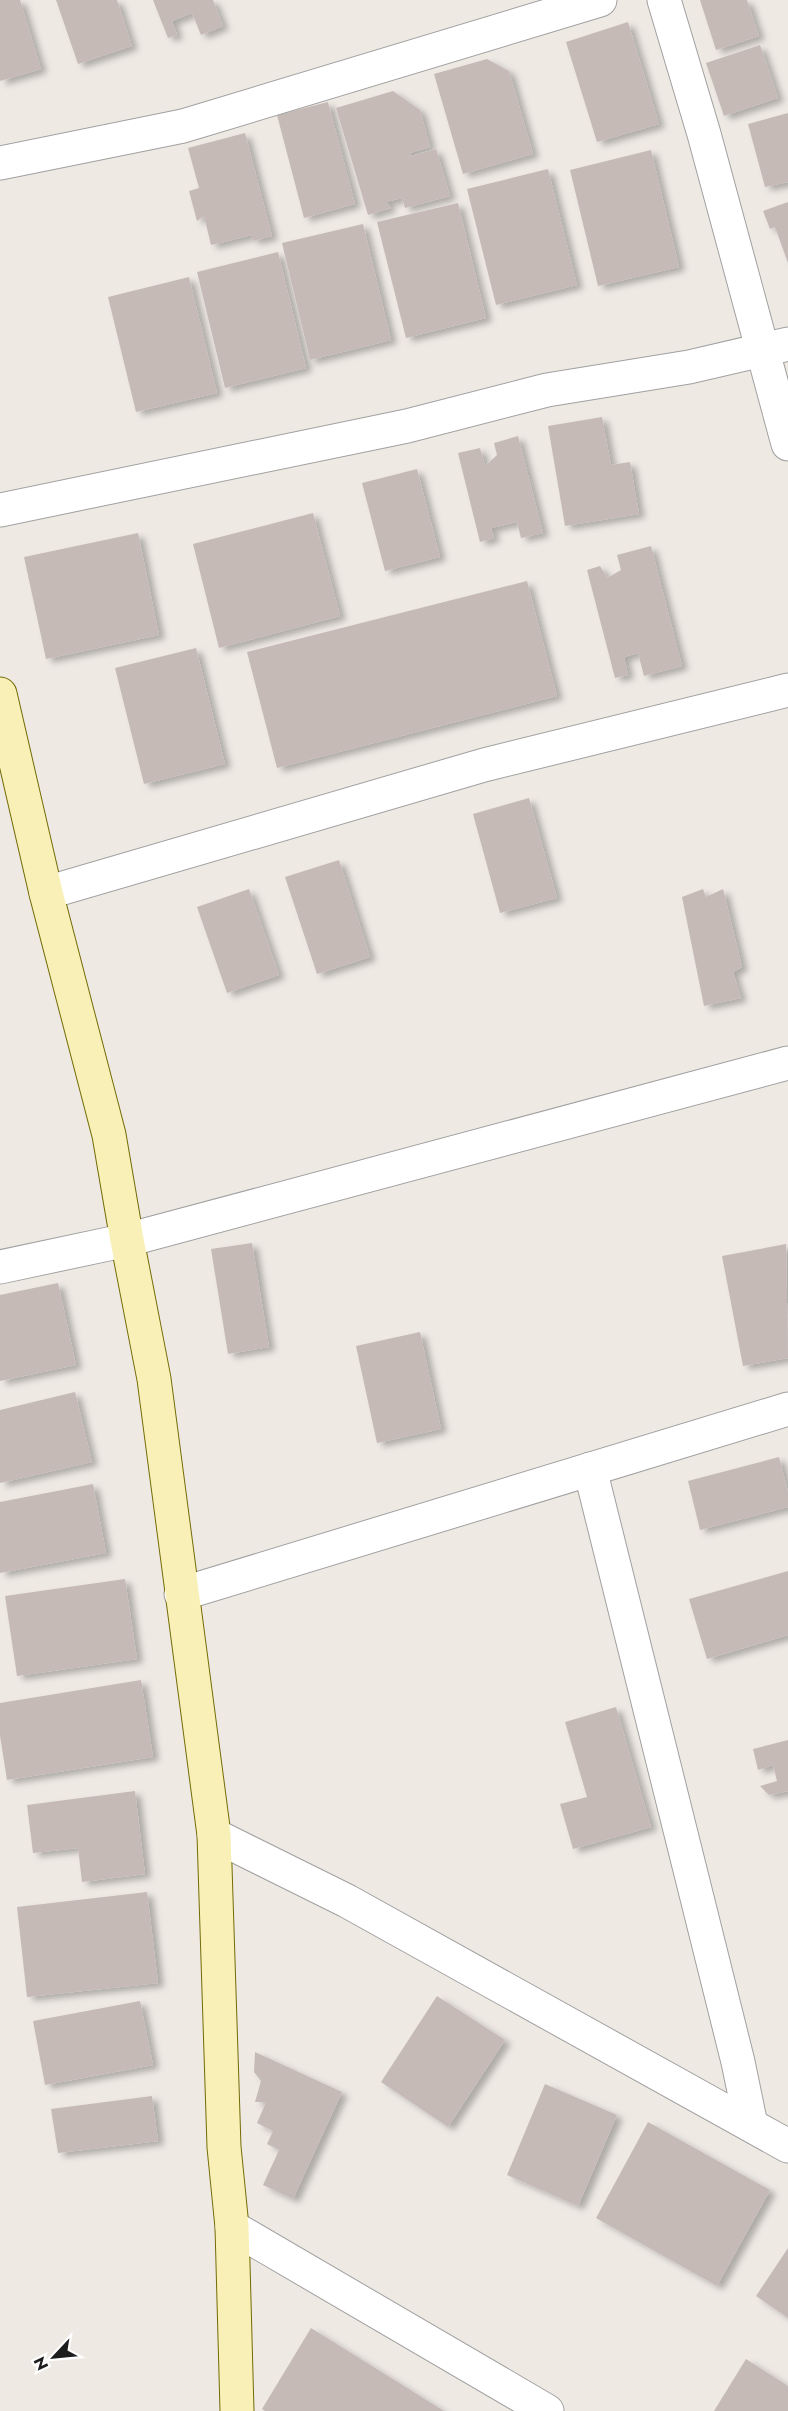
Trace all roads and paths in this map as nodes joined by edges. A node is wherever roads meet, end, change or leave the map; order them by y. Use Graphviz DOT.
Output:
graph roads {
  1 [pos="600,0"];
  2 [pos="664,0"];
  3 [pos="0,163"];
  4 [pos="775,347"];
  5 [pos="788,444"];
  6 [pos="0,510"];
  7 [pos="788,690"];
  8 [pos="0,694"];
  9 [pos="46,892"];
  10 [pos="788,1063"];
  11 [pos="127,1240"];
  12 [pos="0,1267"];
  13 [pos="788,1408"];
  14 [pos="590,1469"];
  15 [pos="182,1594"];
  16 [pos="214,1835"];
  17 [pos="751,2125"];
  18 [pos="788,2146"];
  19 [pos="232,2227"];
  20 [pos="237,2411"];
  21 [pos="547,2411"];
  1 -- 3 [label="street"];
  2 -- 4 [label="street"];
  4 -- 5 [label="street"];
  4 -- 6 [label="street"];
  7 -- 9 [label="street"];
  8 -- 9 [label="street"];
  9 -- 11 [label="street"];
  10 -- 11 [label="street"];
  11 -- 12 [label="street"];
  11 -- 15 [label="street"];
  13 -- 14 [label="street"];
  14 -- 15 [label="street"];
  14 -- 17 [label="street"];
  15 -- 16 [label="street"];
  16 -- 17 [label="street"];
  16 -- 19 [label="street"];
  17 -- 18 [label="street"];
  19 -- 20 [label="street"];
  19 -- 21 [label="street"];
}
